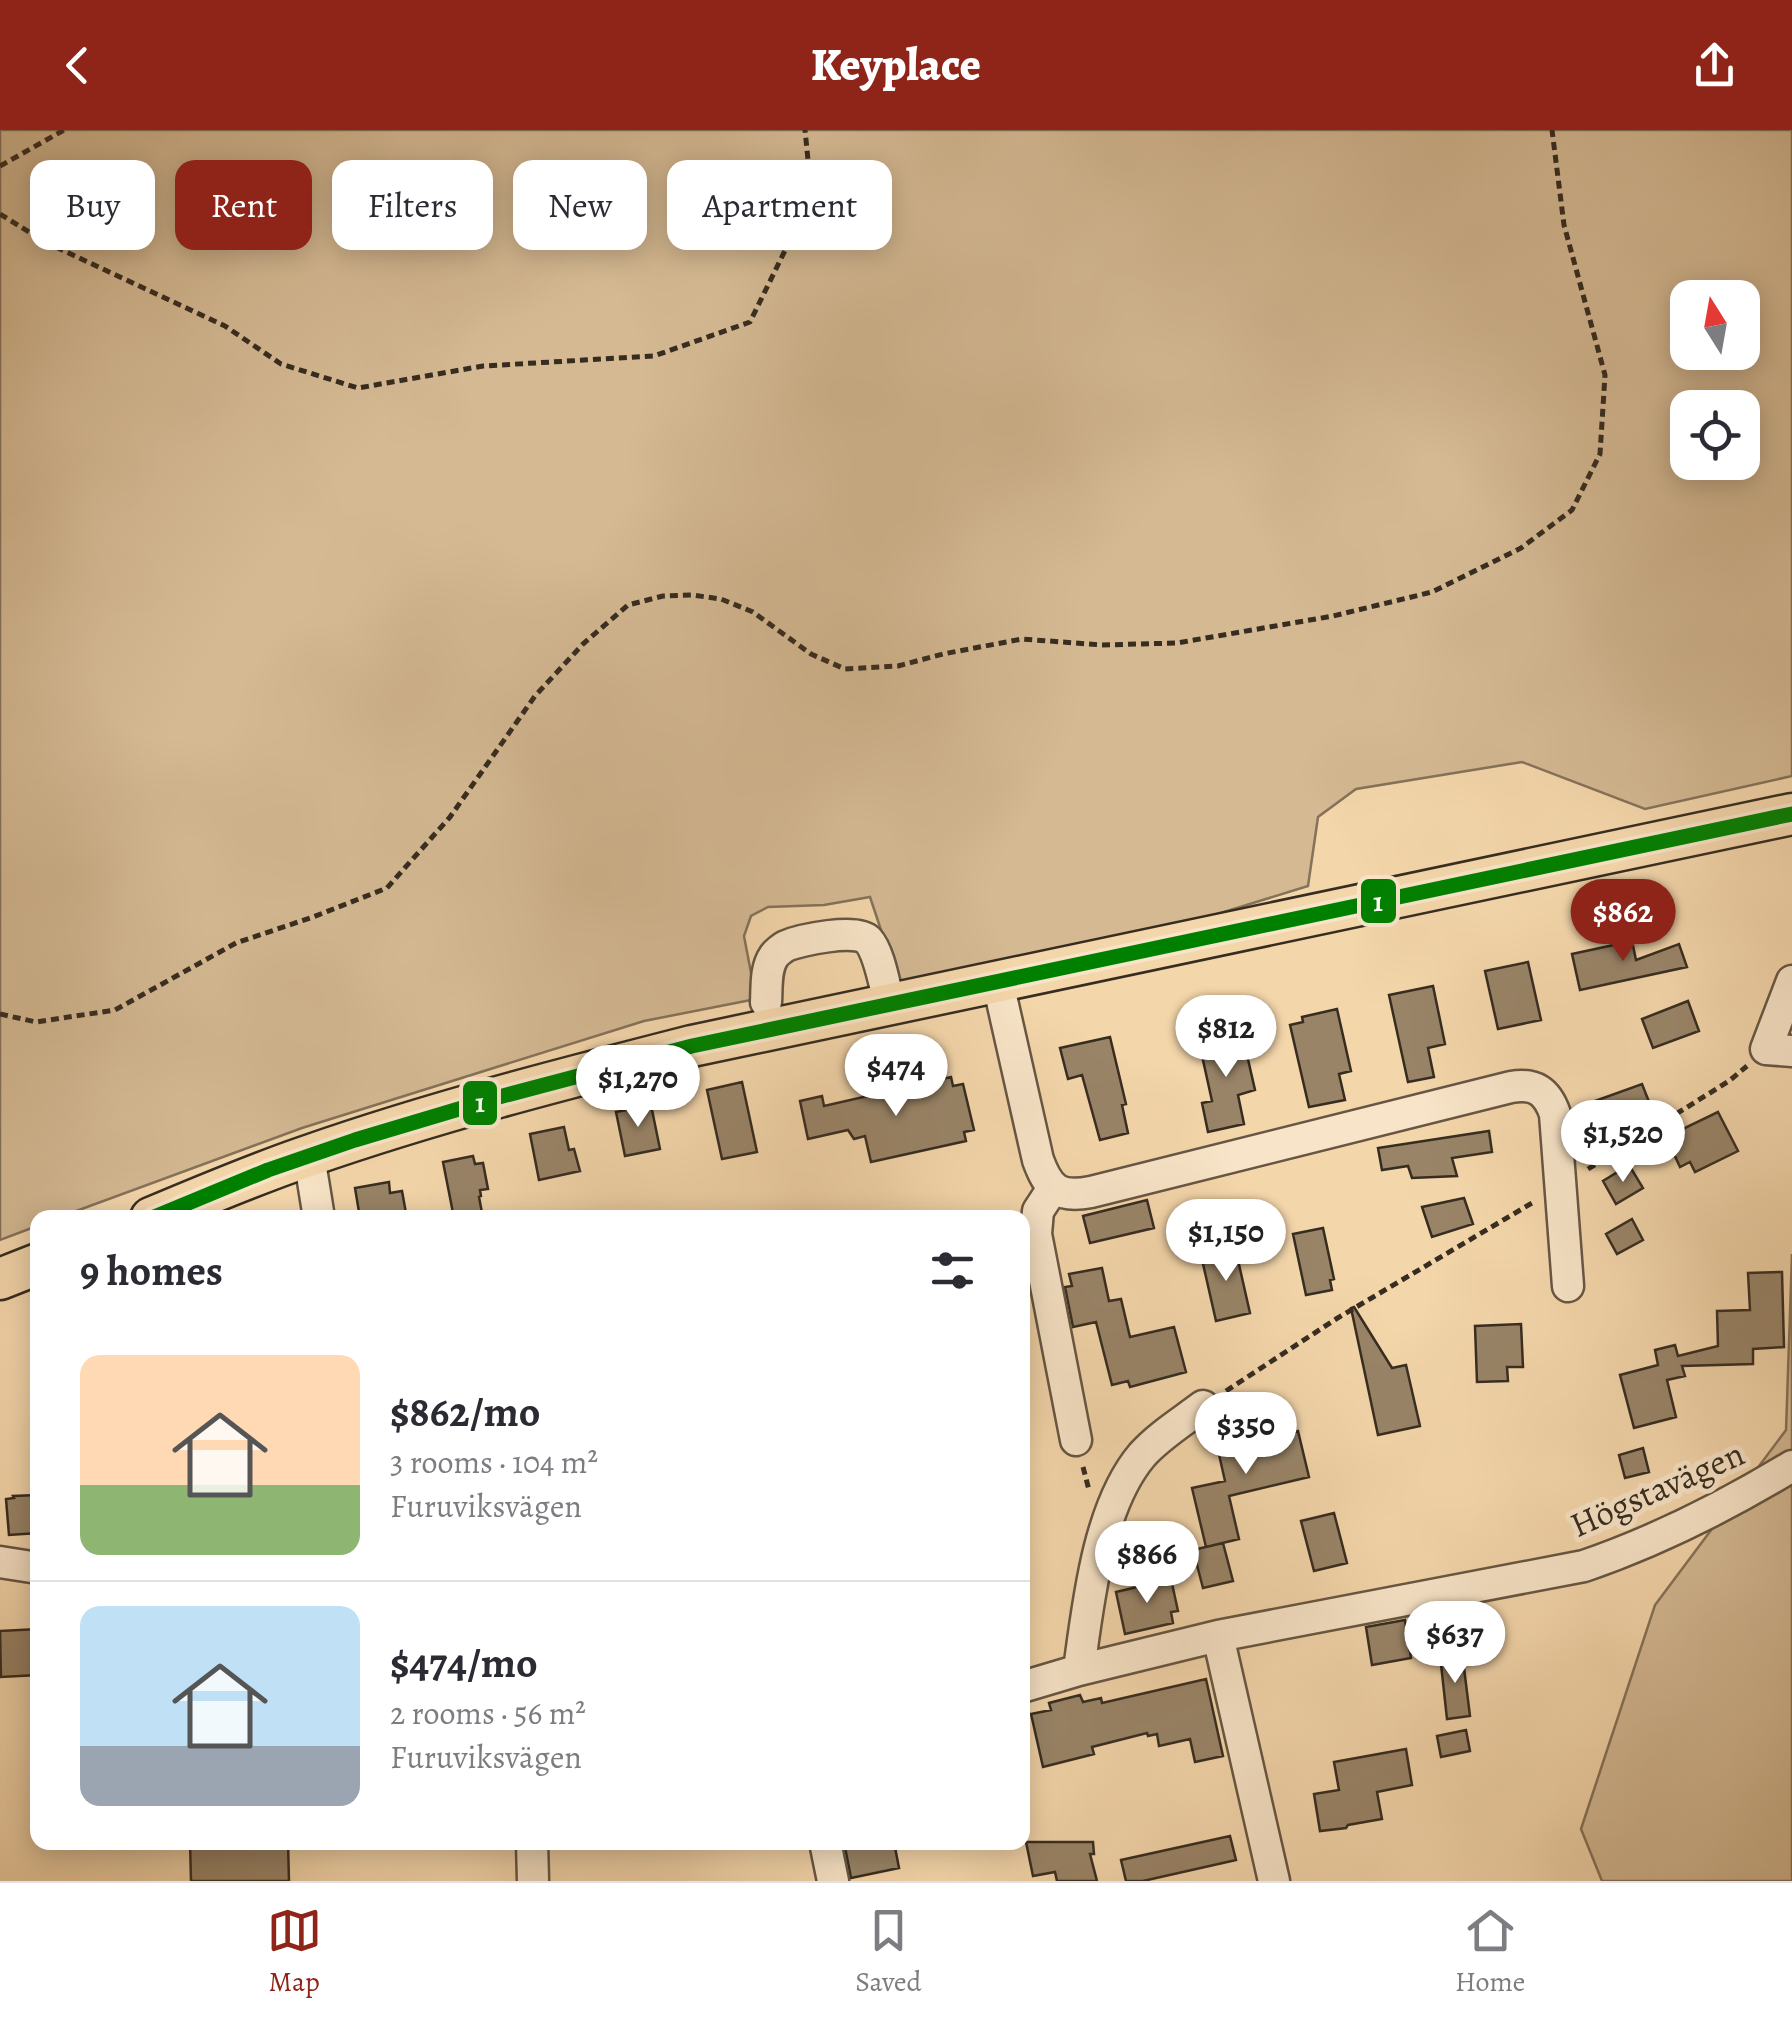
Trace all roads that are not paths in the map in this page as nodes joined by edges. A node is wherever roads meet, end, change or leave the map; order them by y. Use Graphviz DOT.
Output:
graph roads {
  1 [pos="1792,814"];
  2 [pos="1792,981"];
  3 [pos="998,983"];
  4 [pos="766,1002"];
  5 [pos="890,1006"];
  6 [pos="1779,1050"];
  7 [pos="309,1156"];
  8 [pos="1053,1188"];
  9 [pos="171,1210"];
  10 [pos="317,1210"];
  11 [pos="30,1267"];
  12 [pos="0,1280"];
  13 [pos="1568,1286"];
  14 [pos="1202,1406"];
  15 [pos="1076,1440"];
  16 [pos="1792,1466"];
  17 [pos="0,1562"];
  18 [pos="30,1567"];
  19 [pos="1218,1636"];
  20 [pos="1079,1670"];
  21 [pos="1030,1684"];
  22 [pos="532,1850"];
  23 [pos="827,1850"];
  24 [pos="533,1881"];
  25 [pos="833,1881"];
  26 [pos="1274,1881"];
  1 -- 3 [label="main road"];
  2 -- 6 [label="street"];
  3 -- 5 [label="main road"];
  3 -- 8 [label="street"];
  4 -- 5 [label="street"];
  5 -- 7 [label="main road"];
  7 -- 9 [label="main road"];
  7 -- 10 [label="street"];
  8 -- 13 [label="street"];
  8 -- 15 [label="street"];
  11 -- 12 [label="main road"];
  14 -- 20 [label="street"];
  16 -- 19 [label="street, Högstavägen"];
  17 -- 18 [label="street"];
  19 -- 20 [label="street, Högstavägen"];
  19 -- 26 [label="street"];
  20 -- 21 [label="street, Högstavägen"];
  22 -- 24 [label="street"];
  23 -- 25 [label="street"];
}
